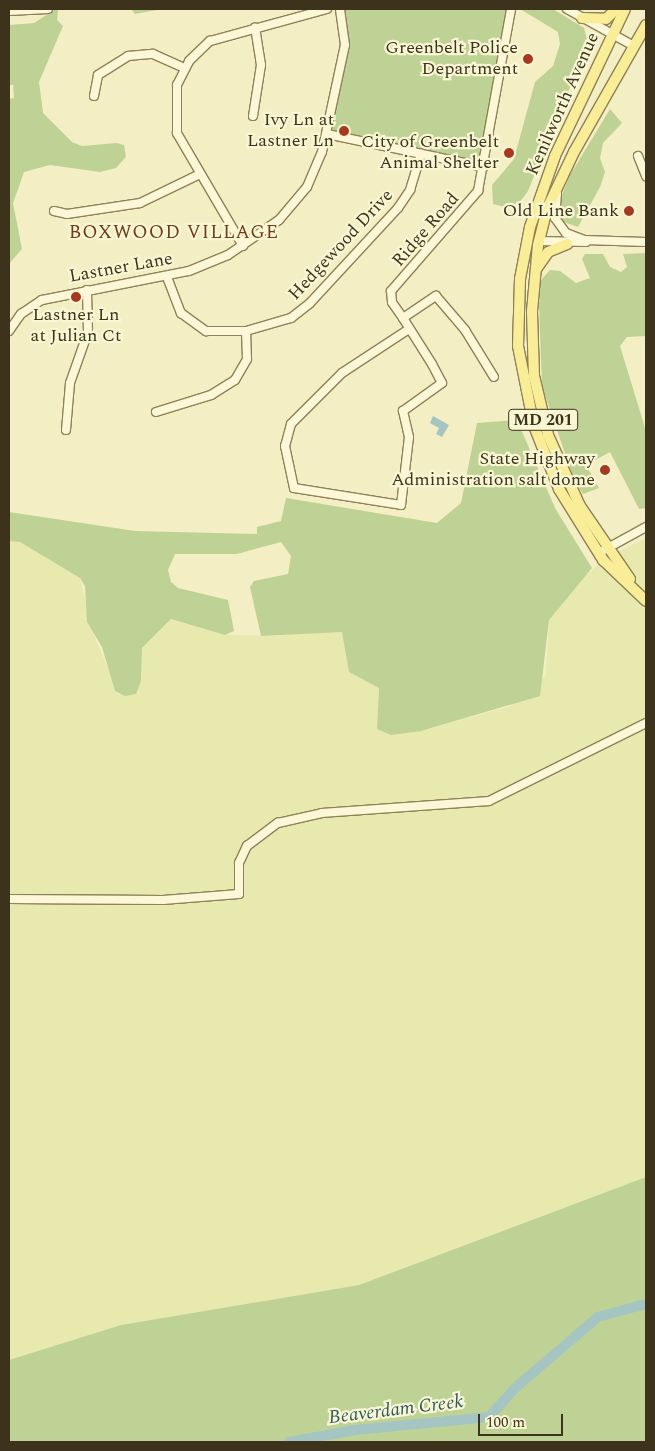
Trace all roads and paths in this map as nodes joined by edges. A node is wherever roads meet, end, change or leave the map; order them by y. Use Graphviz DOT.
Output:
graph roads {
  1 [pos="48,9"];
  2 [pos="327,9"];
  3 [pos="340,9"];
  4 [pos="511,9"];
  5 [pos="567,9"];
  6 [pos="616,9"];
  7 [pos="625,9"];
  8 [pos="9,11"];
  9 [pos="582,18"];
  10 [pos="646,25"];
  11 [pos="255,27"];
  12 [pos="612,34"];
  13 [pos="634,46"];
  14 [pos="184,68"];
  15 [pos="94,96"];
  16 [pos="253,116"];
  17 [pos="327,134"];
  18 [pos="421,154"];
  19 [pos="638,156"];
  20 [pos="484,167"];
  21 [pos="200,174"];
  22 [pos="646,176"];
  23 [pos="558,187"];
  24 [pos="54,211"];
  25 [pos="534,213"];
  26 [pos="539,240"];
  27 [pos="601,241"];
  28 [pos="646,242"];
  29 [pos="568,244"];
  30 [pos="243,246"];
  31 [pos="534,276"];
  32 [pos="167,277"];
  33 [pos="87,290"];
  34 [pos="403,318"];
  35 [pos="409,329"];
  36 [pos="9,331"];
  37 [pos="246,331"];
  38 [pos="494,377"];
  39 [pos="156,412"];
  40 [pos="66,430"];
  41 [pos="646,527"];
  42 [pos="603,551"];
  43 [pos="646,596"];
  44 [pos="646,601"];
  45 [pos="646,723"];
  46 [pos="9,899"];
  1 -- 8 [label="street"];
  2 -- 11 [label="street"];
  3 -- 17 [label="street, Lastner Lane"];
  4 -- 20 [label="street, Ridge Road"];
  5 -- 9 [label="street"];
  6 -- 9 [label="main road"];
  7 -- 12 [label="main road, Kenilworth Avenue / MD 201"];
  9 -- 12 [label="street"];
  10 -- 13 [label="main road, Kenilworth Avenue / MD 201"];
  11 -- 14 [label="street"];
  11 -- 16 [label="street"];
  12 -- 13 [label="street"];
  12 -- 25 [label="main road, Kenilworth Avenue / MD 201"];
  13 -- 23 [label="main road, Kenilworth Avenue / MD 201"];
  14 -- 15 [label="street"];
  14 -- 21 [label="street"];
  17 -- 18 [label="street"];
  17 -- 30 [label="street, Lastner Lane"];
  18 -- 20 [label="street"];
  18 -- 37 [label="street, Hedgewood Drive"];
  19 -- 22 [label="street"];
  20 -- 34 [label="street, Ridge Road"];
  21 -- 24 [label="street"];
  21 -- 30 [label="street"];
  23 -- 26 [label="main road, Kenilworth Avenue / MD 201"];
  23 -- 27 [label="street"];
  25 -- 26 [label="main road"];
  25 -- 42 [label="main road, Kenilworth Avenue / MD 201"];
  26 -- 29 [label="street"];
  26 -- 31 [label="main road, Kenilworth Avenue / MD 201"];
  27 -- 28 [label="street"];
  27 -- 29 [label="street"];
  29 -- 31 [label="main road"];
  30 -- 32 [label="street, Lastner Lane"];
  31 -- 42 [label="main road, Kenilworth Avenue / MD 201"];
  32 -- 33 [label="street, Lastner Lane"];
  32 -- 37 [label="street, Hedgewood Drive"];
  33 -- 36 [label="street, Lastner Lane"];
  33 -- 40 [label="street"];
  34 -- 35 [label="street"];
  34 -- 38 [label="street"];
  35 -- 35 [label="street"];
  37 -- 39 [label="street"];
  41 -- 42 [label="street"];
  42 -- 43 [label="main road, MD 201"];
  42 -- 44 [label="main road, MD 201"];
  45 -- 46 [label="street"];
}
